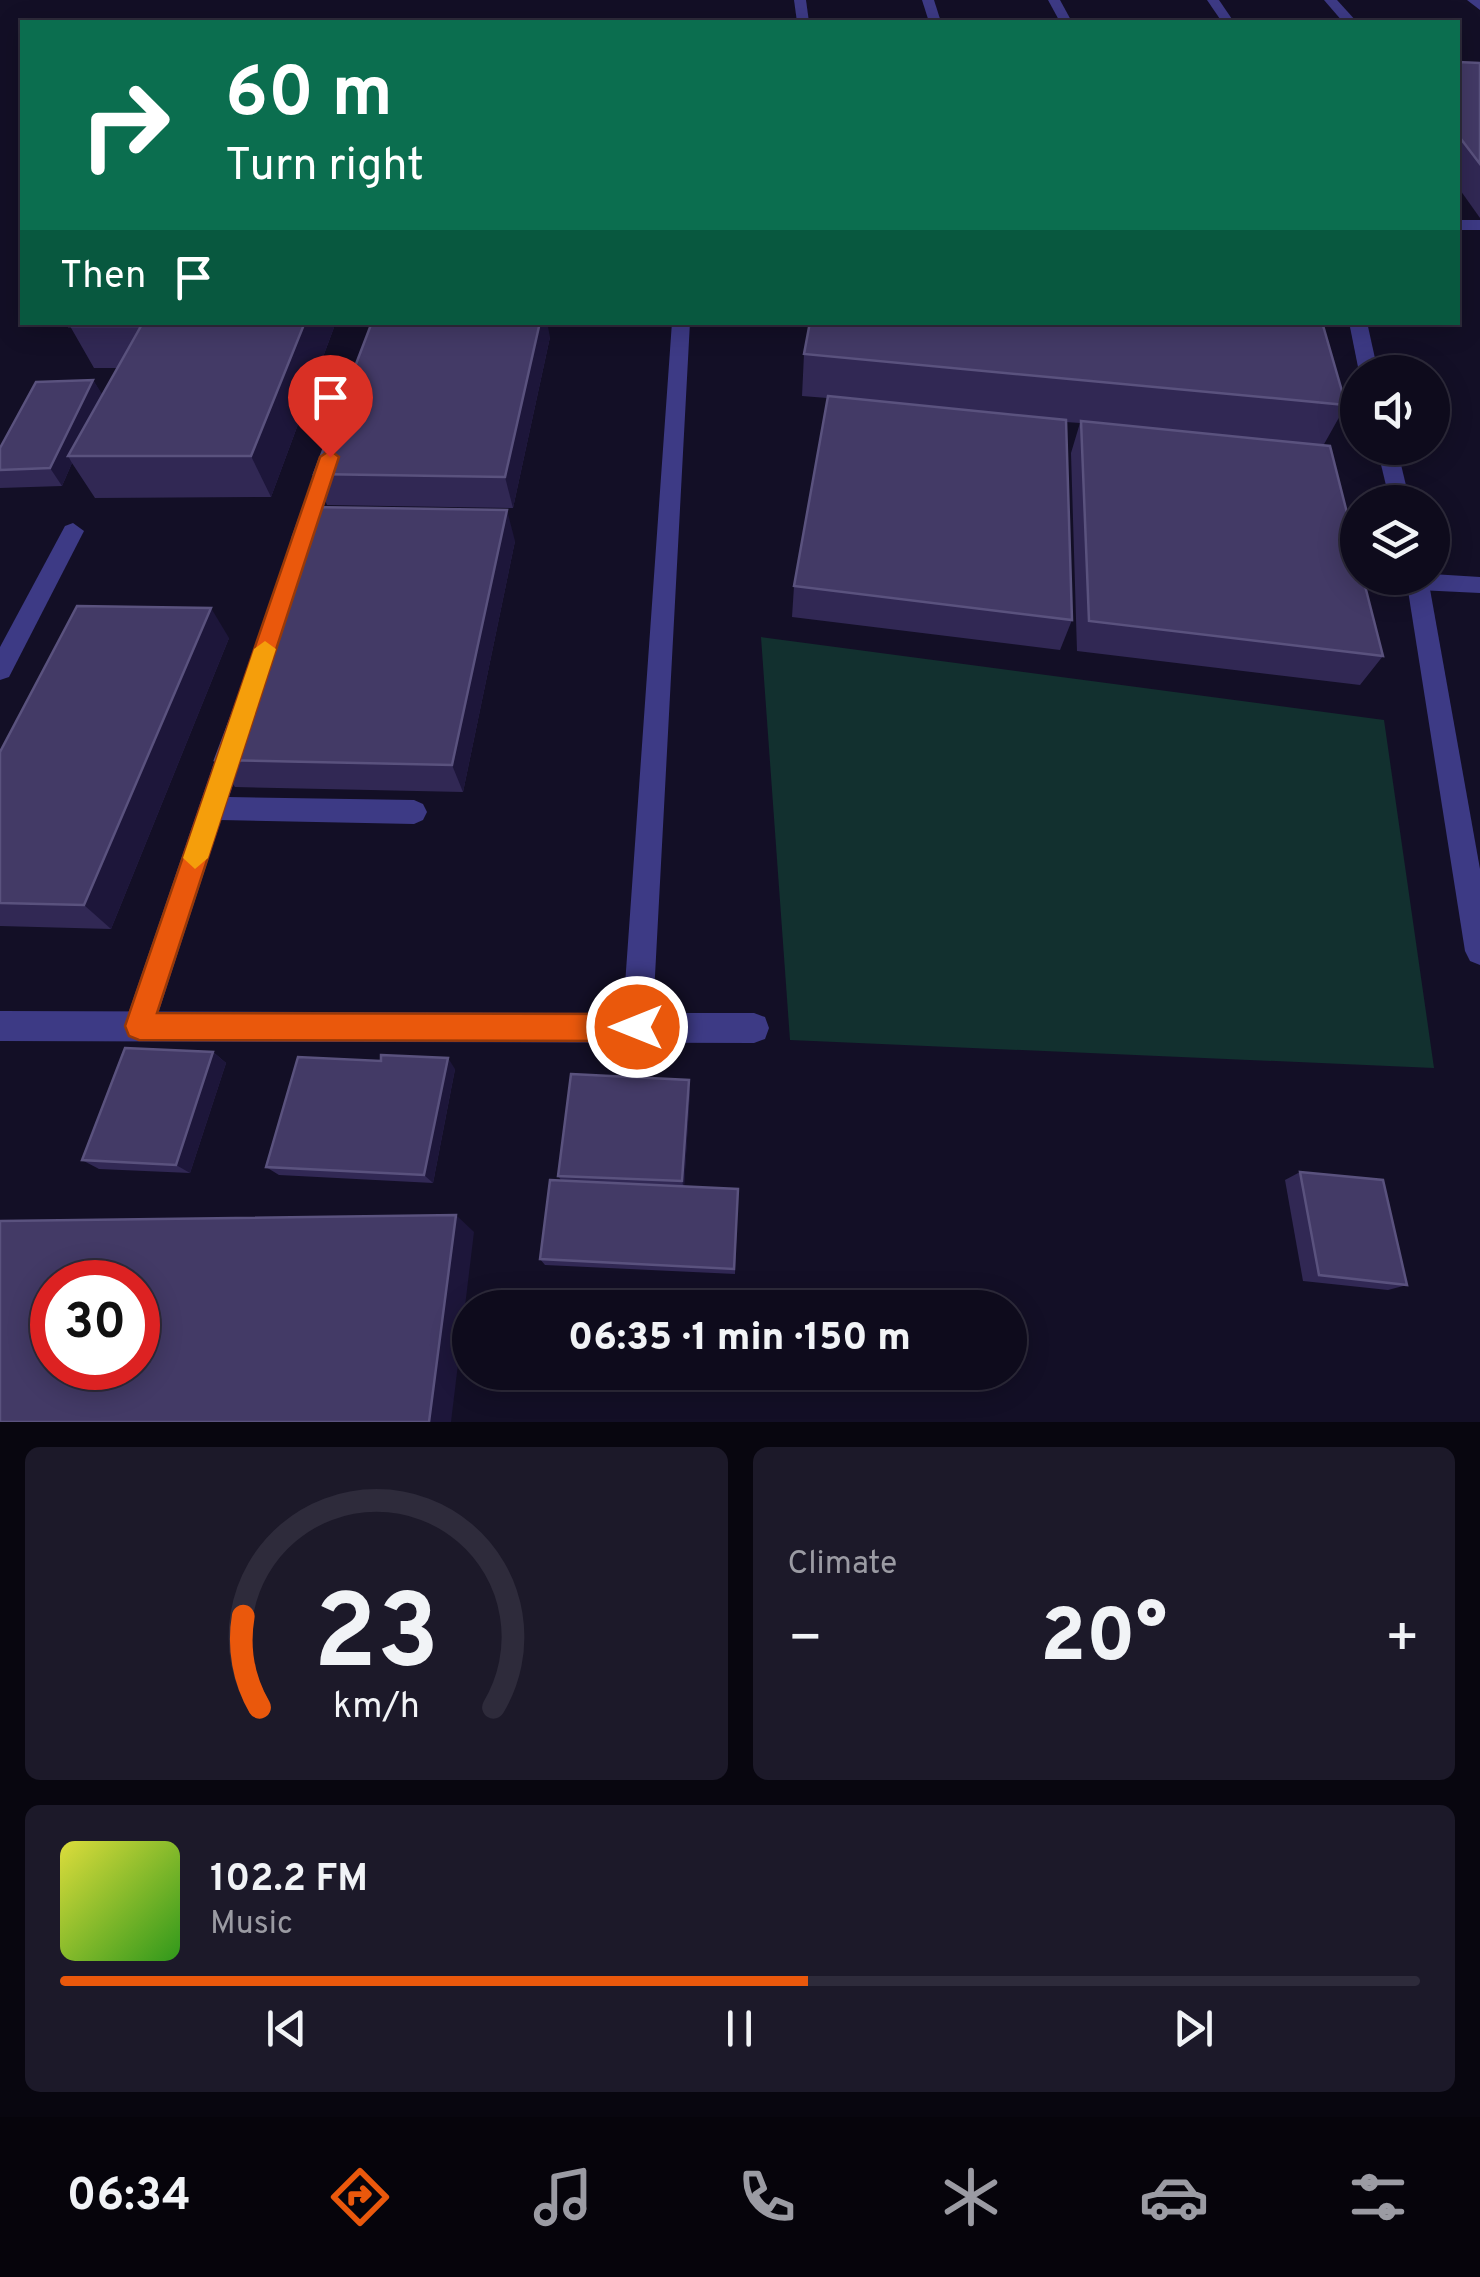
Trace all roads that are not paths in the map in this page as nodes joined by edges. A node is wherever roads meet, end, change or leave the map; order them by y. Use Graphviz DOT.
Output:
graph roads {
  1 [pos="1330,0"];
  2 [pos="1473,0"];
  3 [pos="1480,6"];
  4 [pos="1348,20"];
  5 [pos="680,325"];
  6 [pos="1359,325"];
  7 [pos="1366,355"];
  8 [pos="336,439"];
  9 [pos="73,531"];
  10 [pos="293,566"];
  11 [pos="1450,583"];
  12 [pos="1480,585"];
  13 [pos="1421,595"];
  14 [pos="0,670"];
  15 [pos="243,715"];
  16 [pos="212,808"];
  17 [pos="414,812"];
  18 [pos="1480,951"];
  19 [pos="0,1026"];
  20 [pos="139,1026"];
  21 [pos="637,1027"];
  22 [pos="754,1028"];
  1 -- 4 [label="street"];
  2 -- 3 [label="street"];
  5 -- 21 [label="street"];
  6 -- 7 [label="street"];
  8 -- 10 [label="street"];
  9 -- 14 [label="street"];
  11 -- 12 [label="street"];
  13 -- 18 [label="street"];
  15 -- 16 [label="street"];
  16 -- 17 [label="street"];
  16 -- 20 [label="street"];
  19 -- 20 [label="street"];
  20 -- 21 [label="street"];
  21 -- 22 [label="street"];
}
